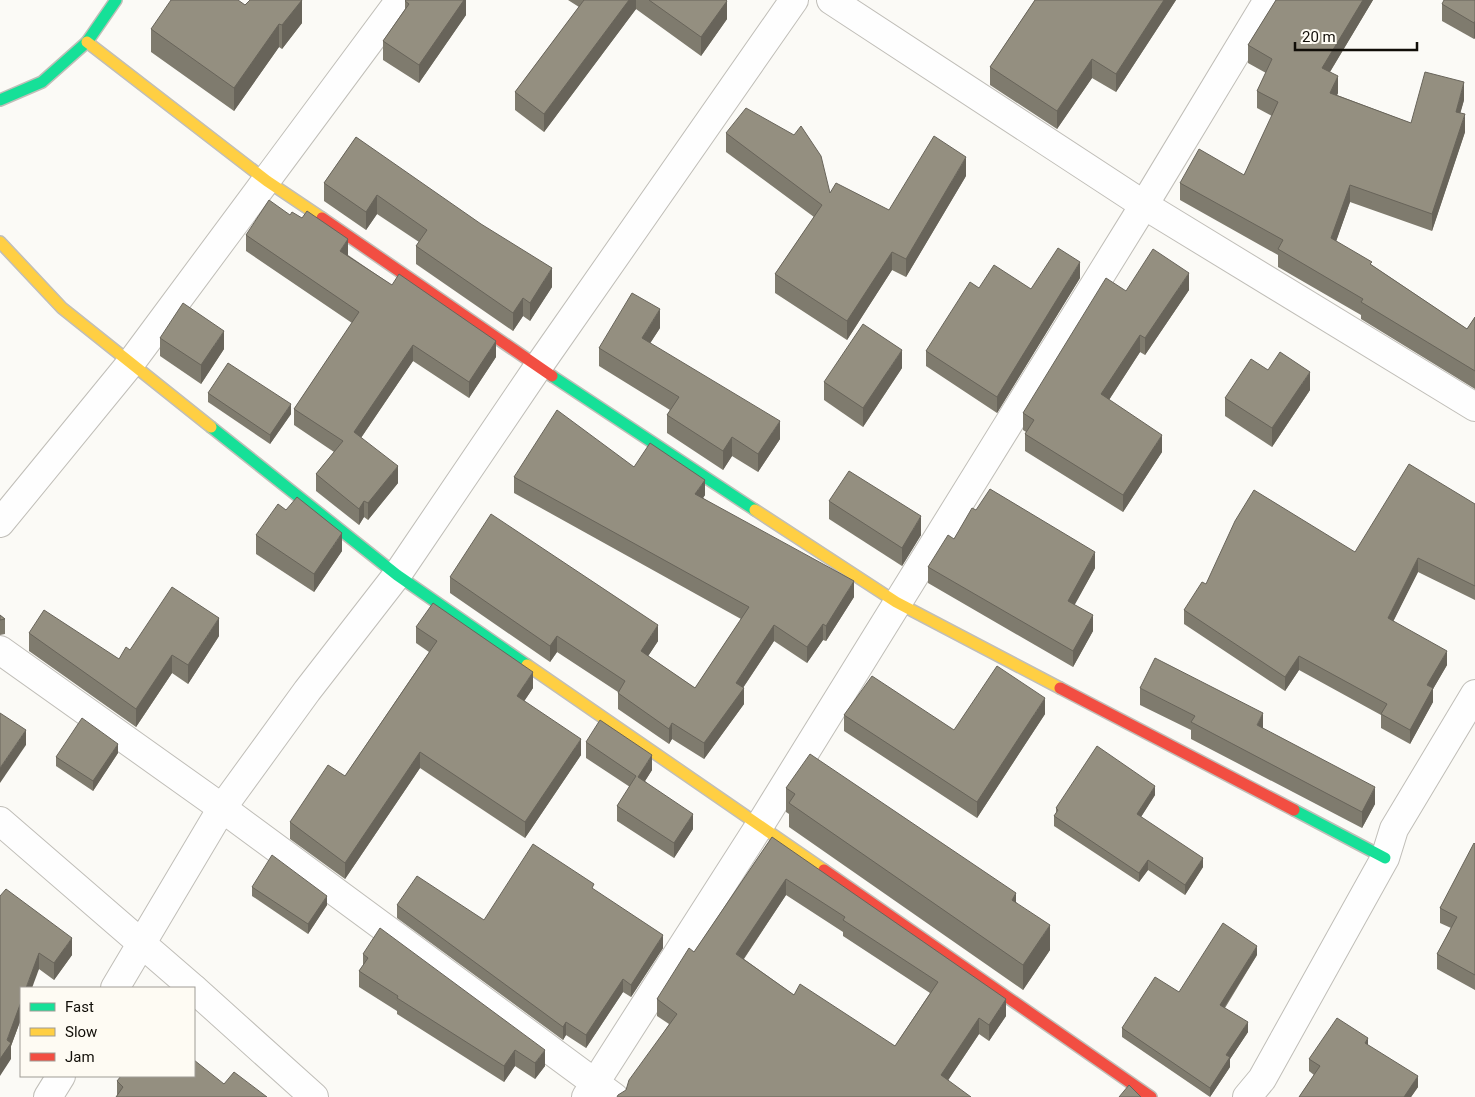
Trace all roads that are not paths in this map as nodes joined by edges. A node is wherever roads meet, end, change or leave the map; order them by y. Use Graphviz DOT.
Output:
graph roads {
  1 [pos="116,0"];
  2 [pos="400,0"];
  3 [pos="794,0"];
  4 [pos="831,0"];
  5 [pos="1268,0"];
  6 [pos="87,42"];
  7 [pos="0,100"];
  8 [pos="267,181"];
  9 [pos="1144,205"];
  10 [pos="0,242"];
  11 [pos="130,364"];
  12 [pos="538,367"];
  13 [pos="1475,406"];
  14 [pos="0,523"];
  15 [pos="398,575"];
  16 [pos="896,602"];
  17 [pos="0,650"];
  18 [pos="1475,694"];
  19 [pos="222,808"];
  20 [pos="0,821"];
  21 [pos="760,825"];
  22 [pos="1385,858"];
  23 [pos="143,943"];
  24 [pos="116,987"];
  25 [pos="193,987"];
  26 [pos="195,989"];
  27 [pos="60,1077"];
  28 [pos="598,1093"];
  29 [pos="48,1097"];
  30 [pos="314,1097"];
  31 [pos="1151,1097"];
  32 [pos="1247,1097"];
  1 -- 6 [label="street"];
  2 -- 8 [label="street"];
  3 -- 12 [label="street"];
  4 -- 9 [label="street"];
  5 -- 9 [label="street"];
  6 -- 7 [label="street"];
  6 -- 8 [label="street"];
  8 -- 11 [label="street"];
  8 -- 12 [label="street"];
  9 -- 13 [label="street"];
  9 -- 16 [label="street"];
  10 -- 11 [label="street"];
  11 -- 14 [label="street"];
  11 -- 15 [label="street"];
  12 -- 15 [label="street"];
  12 -- 16 [label="street"];
  15 -- 19 [label="street"];
  15 -- 21 [label="street"];
  16 -- 21 [label="street"];
  16 -- 22 [label="street"];
  17 -- 19 [label="street"];
  18 -- 22 [label="street"];
  19 -- 23 [label="street"];
  19 -- 28 [label="street"];
  20 -- 23 [label="street"];
  21 -- 28 [label="street"];
  21 -- 31 [label="street"];
  22 -- 32 [label="street"];
  23 -- 24 [label="street"];
  23 -- 25 [label="street"];
  26 -- 30 [label="street"];
  27 -- 29 [label="street"];
}
